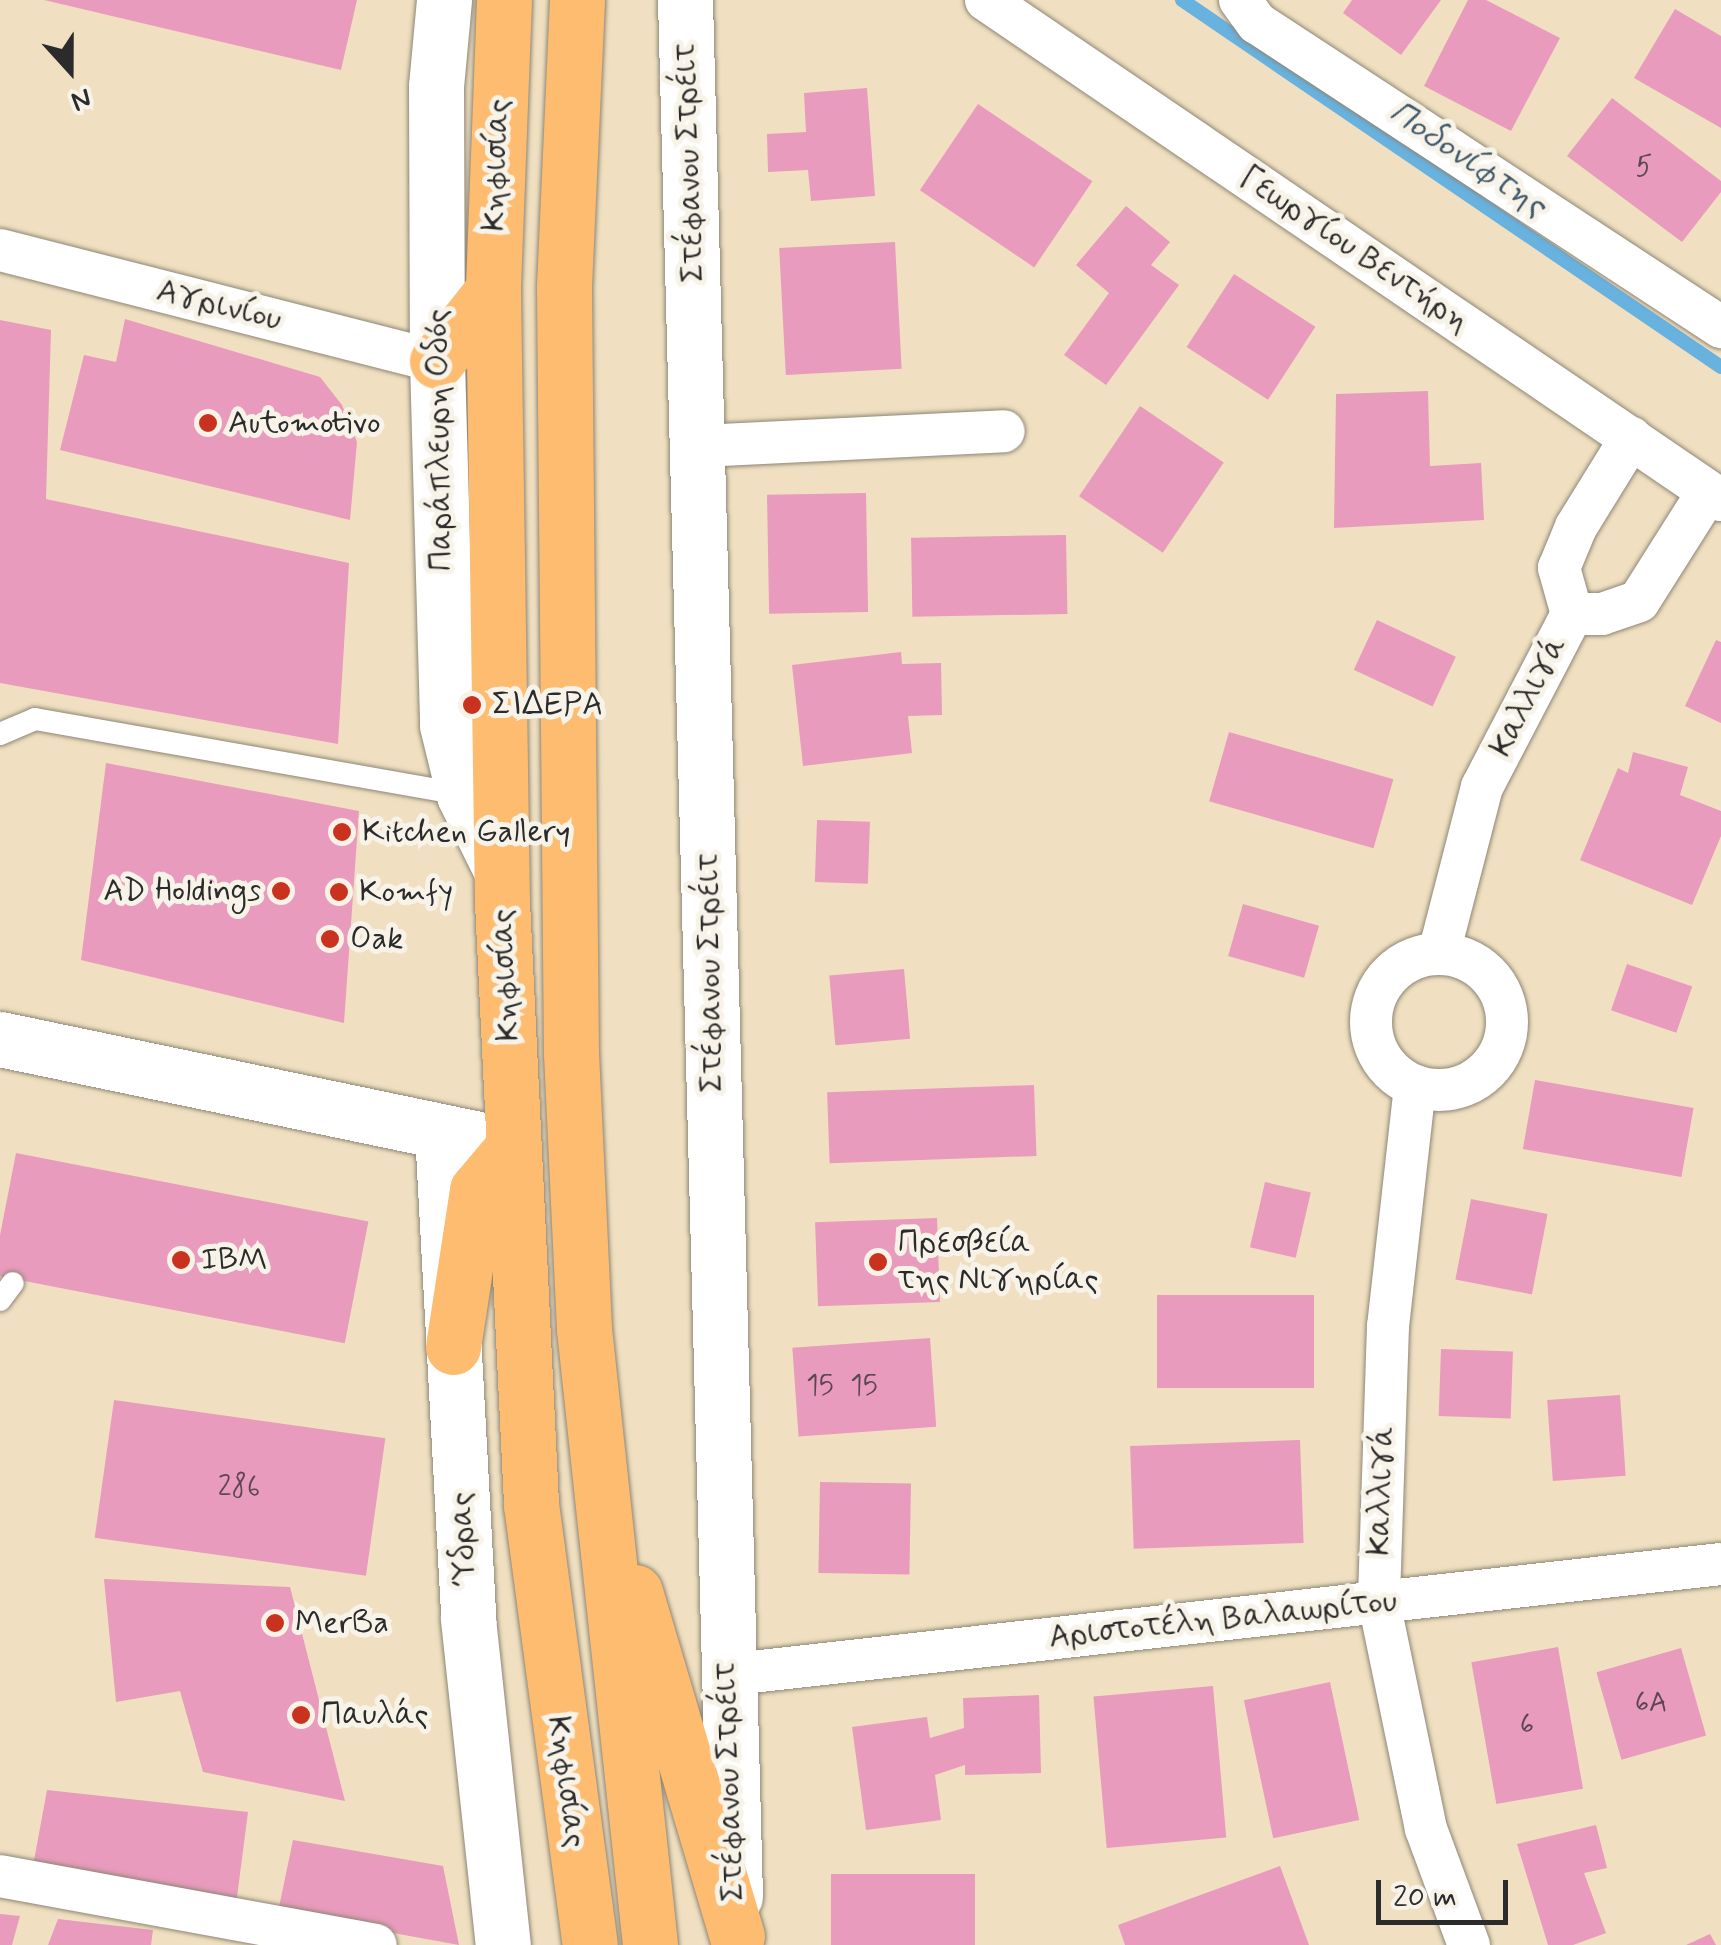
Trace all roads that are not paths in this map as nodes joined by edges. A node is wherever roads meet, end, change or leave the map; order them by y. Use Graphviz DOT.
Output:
graph roads {
  1 [pos="444,0"];
  2 [pos="504,0"];
  3 [pos="576,0"];
  4 [pos="685,0"];
  5 [pos="986,0"];
  6 [pos="1240,0"];
  7 [pos="0,250"];
  8 [pos="493,290"];
  9 [pos="1721,327"];
  10 [pos="437,361"];
  11 [pos="1004,431"];
  12 [pos="1631,438"];
  13 [pos="701,446"];
  14 [pos="1715,496"];
  15 [pos="1572,614"];
  16 [pos="0,734"];
  17 [pos="464,794"];
  18 [pos="502,870"];
  19 [pos="1439,953"];
  20 [pos="0,1039"];
  21 [pos="1415,1086"];
  22 [pos="442,1132"];
  23 [pos="514,1146"];
  24 [pos="453,1347"];
  25 [pos="600,1474"];
  26 [pos="1721,1564"];
  27 [pos="1378,1602"];
  28 [pos="725,1675"];
  29 [pos="0,1876"];
  30 [pos="738,1941"];
  31 [pos="376,1945"];
  32 [pos="503,1945"];
  33 [pos="590,1945"];
  34 [pos="650,1945"];
  35 [pos="1469,1945"];
  1 -- 10 [label="street, Παράπλευρη Οδός"];
  2 -- 8 [label="main road, Κηφισίας"];
  3 -- 25 [label="main road, Κηφισίας"];
  4 -- 13 [label="street, Στέφανου Στρέιτ"];
  5 -- 12 [label="street, Γεωργίου Βεντήρη"];
  6 -- 9 [label="street"];
  7 -- 10 [label="street, Αγρινίου"];
  8 -- 10 [label="main road"];
  8 -- 18 [label="main road, Κηφισίας"];
  10 -- 17 [label="street, Παράπλευρη Οδός"];
  11 -- 13 [label="street"];
  12 -- 14 [label="street, Γεωργίου Βεντήρη"];
  12 -- 15 [label="street, Καλλιγά"];
  13 -- 28 [label="street, Στέφανου Στρέιτ"];
  14 -- 15 [label="street, Καλλιγά"];
  15 -- 19 [label="street, Καλλιγά"];
  16 -- 17 [label="lane"];
  17 -- 18 [label="street, Παράπλευρη Οδός"];
  18 -- 23 [label="main road, Κηφισίας"];
  19 -- 21 [label="street"];
  19 -- 21 [label="street"];
  20 -- 22 [label="street"];
  21 -- 27 [label="street, Καλλιγά"];
  22 -- 23 [label="street"];
  22 -- 24 [label="street, Ύδρας"];
  23 -- 24 [label="main road"];
  23 -- 33 [label="main road, Κηφισίας"];
  24 -- 32 [label="street, Ύδρας"];
  25 -- 30 [label="main road"];
  25 -- 34 [label="main road, Κηφισίας"];
  26 -- 27 [label="street, Αριστοτέλη Βαλαωρίτου"];
  27 -- 28 [label="street, Αριστοτέλη Βαλαωρίτου"];
  27 -- 35 [label="street, Καλλιγά"];
  28 -- 30 [label="street, Στέφανου Στρέιτ"];
  29 -- 31 [label="street"];
}
